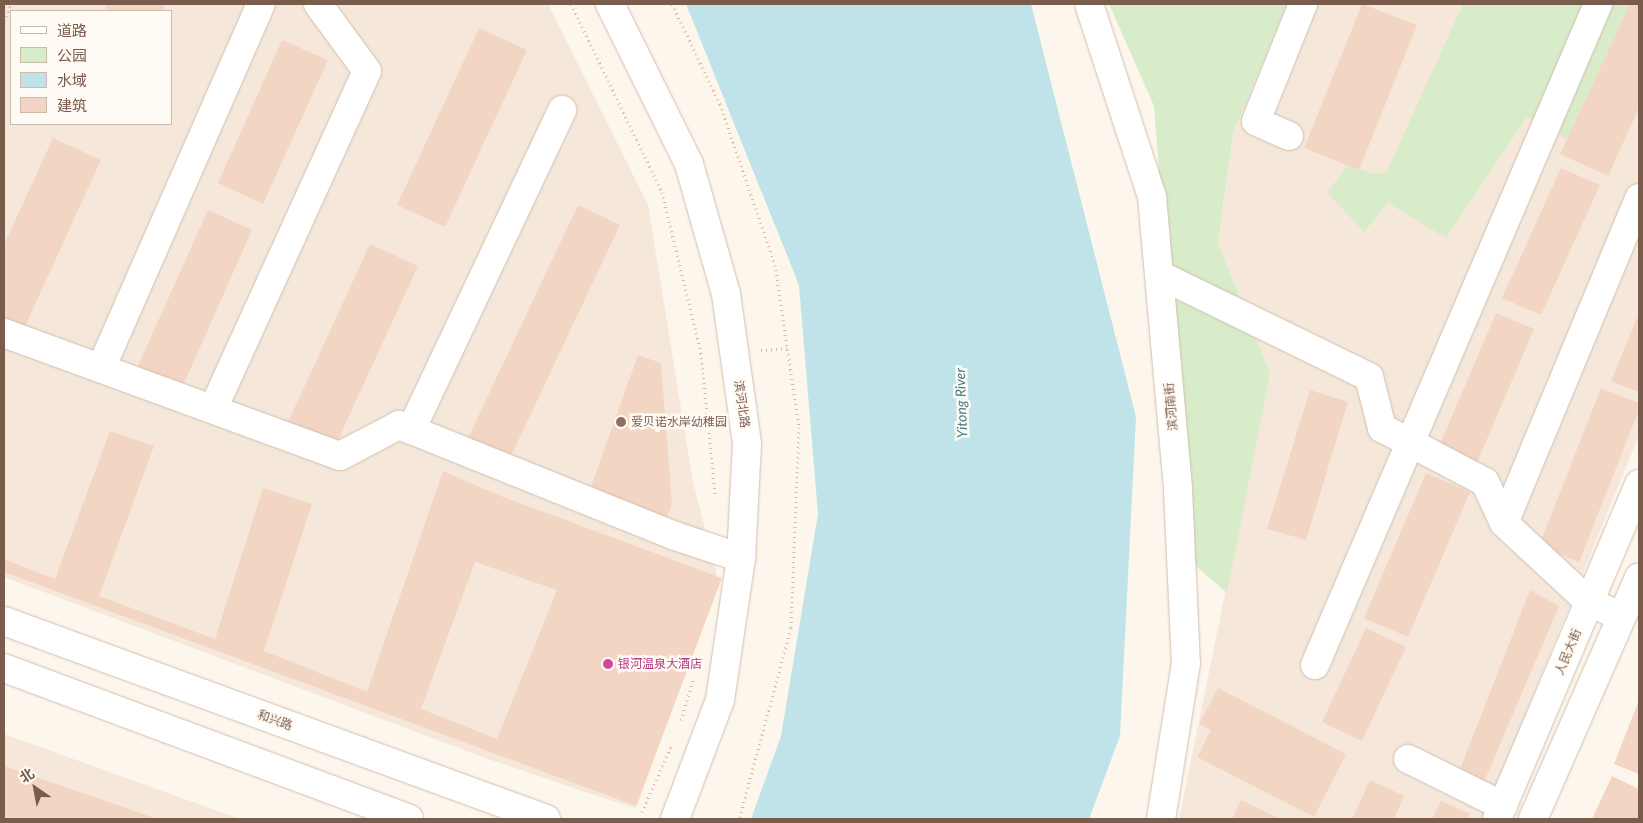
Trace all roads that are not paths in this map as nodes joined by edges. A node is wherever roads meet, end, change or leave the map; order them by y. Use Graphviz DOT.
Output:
graph roads {
  1 [pos="261,4"];
  2 [pos="318,4"];
  3 [pos="610,4"];
  4 [pos="1089,4"];
  5 [pos="1303,4"];
  6 [pos="1598,4"];
  7 [pos="562,110"];
  8 [pos="1289,136"];
  9 [pos="1639,198"];
  10 [pos="1168,279"];
  11 [pos="4,333"];
  12 [pos="102,366"];
  13 [pos="213,409"];
  14 [pos="411,430"];
  15 [pos="1409,442"];
  16 [pos="1639,484"];
  17 [pos="1504,523"];
  18 [pos="741,558"];
  19 [pos="1639,577"];
  20 [pos="1589,602"];
  21 [pos="1622,617"];
  22 [pos="4,621"];
  23 [pos="1315,665"];
  24 [pos="4,668"];
  25 [pos="1408,759"];
  26 [pos="1500,812"];
  27 [pos="409,819"];
  28 [pos="546,819"];
  29 [pos="675,819"];
  30 [pos="1162,819"];
  31 [pos="1533,819"];
  1 -- 12 [label="street"];
  2 -- 13 [label="street"];
  3 -- 18 [label="street, 滨河北路"];
  4 -- 30 [label="street, 滨河南街"];
  5 -- 8 [label="street"];
  6 -- 15 [label="street"];
  7 -- 14 [label="street"];
  9 -- 17 [label="street"];
  10 -- 15 [label="street"];
  11 -- 12 [label="street"];
  12 -- 13 [label="street"];
  13 -- 14 [label="street"];
  14 -- 18 [label="street"];
  15 -- 17 [label="street"];
  15 -- 23 [label="street"];
  16 -- 20 [label="street, 人民大街"];
  17 -- 20 [label="street"];
  18 -- 29 [label="street, 滨河北路"];
  19 -- 21 [label="street"];
  20 -- 21 [label="street"];
  20 -- 26 [label="street, 人民大街"];
  21 -- 31 [label="street"];
  22 -- 28 [label="street, 和兴路"];
  24 -- 27 [label="street"];
  25 -- 26 [label="street"];
}
